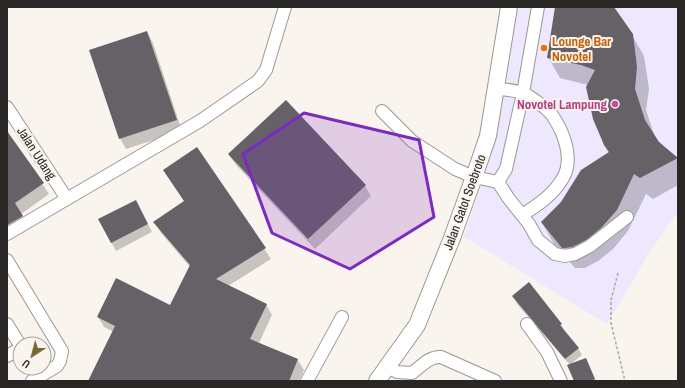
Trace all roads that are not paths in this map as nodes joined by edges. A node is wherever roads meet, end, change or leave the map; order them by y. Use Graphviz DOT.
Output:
graph roads {
  1 [pos="285,7"];
  2 [pos="509,7"];
  3 [pos="538,7"];
  4 [pos="496,88"];
  5 [pos="523,93"];
  6 [pos="7,107"];
  7 [pos="382,111"];
  8 [pos="474,177"];
  9 [pos="498,182"];
  10 [pos="67,199"];
  11 [pos="522,215"];
  12 [pos="627,218"];
  13 [pos="7,234"];
  14 [pos="7,260"];
  15 [pos="342,317"];
  16 [pos="7,324"];
  17 [pos="527,324"];
  18 [pos="14,336"];
  19 [pos="387,367"];
  20 [pos="32,381"];
  21 [pos="307,381"];
  22 [pos="377,381"];
  23 [pos="495,381"];
  24 [pos="561,381"];
  1 -- 10 [label="street"];
  2 -- 4 [label="main road, Jalan Gatot Soebroto"];
  3 -- 5 [label="street"];
  4 -- 5 [label="street"];
  4 -- 8 [label="main road, Jalan Gatot Soebroto"];
  5 -- 9 [label="street"];
  5 -- 11 [label="street"];
  6 -- 10 [label="street, Jalan Udang"];
  7 -- 8 [label="street"];
  8 -- 9 [label="street"];
  8 -- 19 [label="main road, Jalan Gatot Soebroto"];
  9 -- 11 [label="street"];
  10 -- 13 [label="street"];
  11 -- 12 [label="street"];
  14 -- 20 [label="street"];
  15 -- 21 [label="street"];
  16 -- 18 [label="street"];
  17 -- 24 [label="street"];
  19 -- 22 [label="main road, Jalan Gatot Soebroto"];
  19 -- 23 [label="street"];
}
